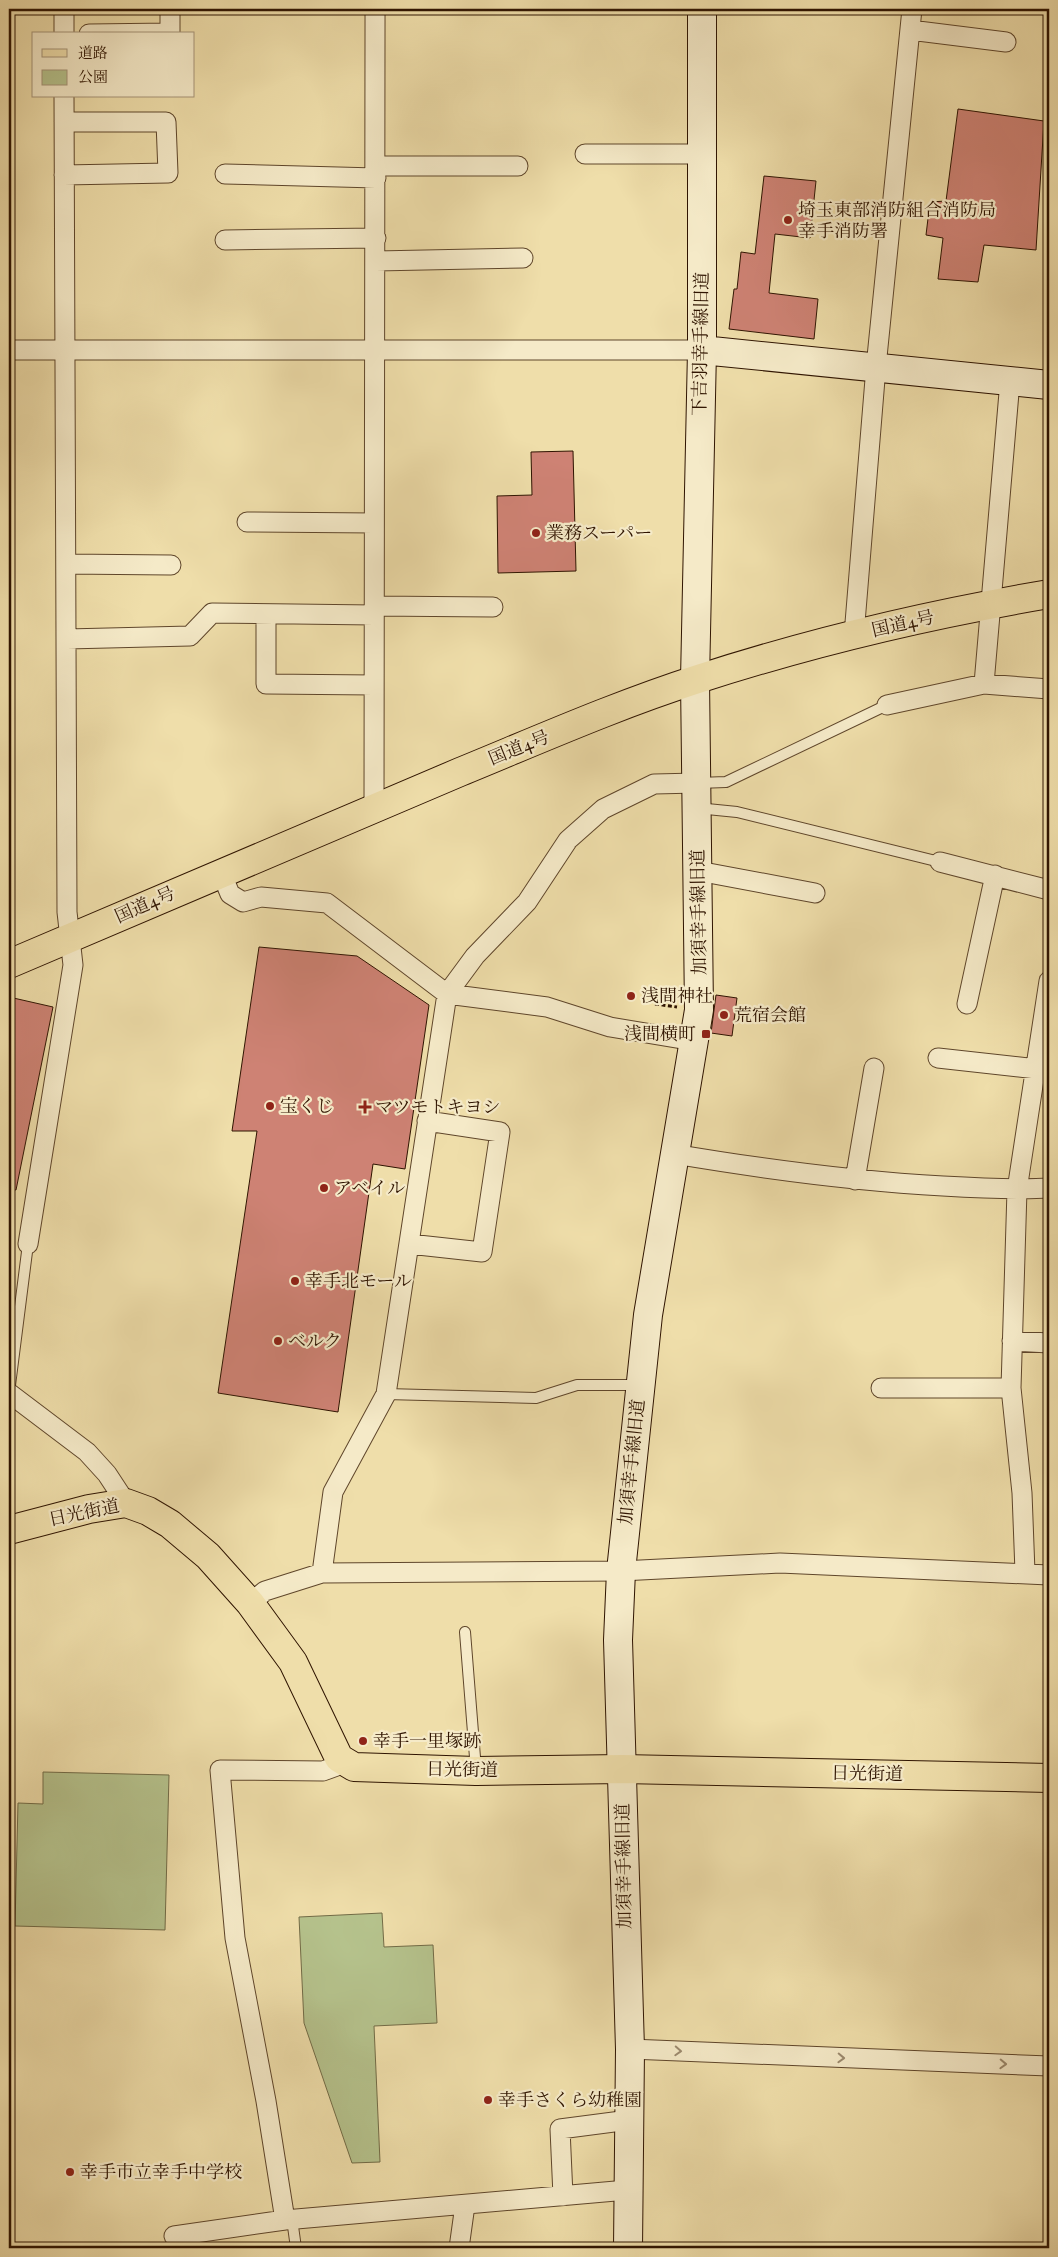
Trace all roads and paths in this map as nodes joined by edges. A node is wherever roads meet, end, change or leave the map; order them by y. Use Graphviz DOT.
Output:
graph roads {
  1 [pos="64,9"];
  2 [pos="170,9"];
  3 [pos="375,9"];
  4 [pos="702,9"];
  5 [pos="912,9"];
  6 [pos="910,30"];
  7 [pos="64,32"];
  8 [pos="170,32"];
  9 [pos="1006,42"];
  10 [pos="64,98"];
  11 [pos="64,122"];
  12 [pos="585,154"];
  13 [pos="703,154"];
  14 [pos="518,166"];
  15 [pos="376,172"];
  16 [pos="225,174"];
  17 [pos="64,175"];
  18 [pos="376,238"];
  19 [pos="225,240"];
  20 [pos="523,258"];
  21 [pos="376,261"];
  22 [pos="9,350"];
  23 [pos="66,350"];
  24 [pos="702,350"];
  25 [pos="376,351"];
  26 [pos="876,367"];
  27 [pos="1010,381"];
  28 [pos="1049,385"];
  29 [pos="247,522"];
  30 [pos="374,523"];
  31 [pos="66,564"];
  32 [pos="171,565"];
  33 [pos="1049,594"];
  34 [pos="992,604"];
  35 [pos="493,607"];
  36 [pos="374,611"];
  37 [pos="266,614"];
  38 [pos="854,635"];
  39 [pos="67,639"];
  40 [pos="695,680"];
  41 [pos="984,684"];
  42 [pos="374,685"];
  43 [pos="1049,689"];
  44 [pos="887,705"];
  45 [pos="697,795"];
  46 [pos="374,808"];
  47 [pos="940,862"];
  48 [pos="698,871"];
  49 [pos="221,872"];
  50 [pos="995,875"];
  51 [pos="1049,890"];
  52 [pos="815,893"];
  53 [pos="70,938"];
  54 [pos="9,964"];
  55 [pos="1049,981"];
  56 [pos="447,994"];
  57 [pos="967,1004"];
  58 [pos="694,1041"];
  59 [pos="938,1058"];
  60 [pos="874,1068"];
  61 [pos="1037,1069"];
  62 [pos="427,1121"];
  63 [pos="674,1154"];
  64 [pos="855,1180"];
  65 [pos="1049,1188"];
  66 [pos="1018,1190"];
  67 [pos="28,1244"];
  68 [pos="409,1244"];
  69 [pos="1012,1340"];
  70 [pos="1049,1343"];
  71 [pos="640,1384"];
  72 [pos="881,1388"];
  73 [pos="1011,1388"];
  74 [pos="9,1393"];
  75 [pos="386,1394"];
  76 [pos="126,1503"];
  77 [pos="9,1530"];
  78 [pos="621,1571"];
  79 [pos="1025,1572"];
  80 [pos="322,1573"];
  81 [pos="1049,1575"];
  82 [pos="250,1603"];
  83 [pos="465,1632"];
  84 [pos="346,1763"];
  85 [pos="623,1769"];
  86 [pos="476,1771"];
  87 [pos="1049,1778"];
  88 [pos="630,2049"];
  89 [pos="1049,2066"];
  90 [pos="628,2120"];
  91 [pos="627,2190"];
  92 [pos="563,2196"];
  93 [pos="465,2205"];
  94 [pos="288,2220"];
  95 [pos="174,2236"];
  96 [pos="296,2248"];
  97 [pos="459,2248"];
  98 [pos="628,2248"];
  1 -- 7 [label="street"];
  2 -- 8 [label="street"];
  3 -- 15 [label="street"];
  4 -- 13 [label="street, 下吉羽幸手線旧道"];
  5 -- 6 [label="street"];
  6 -- 9 [label="street"];
  6 -- 26 [label="street"];
  10 -- 11 [label="street"];
  11 -- 17 [label="street"];
  11 -- 17 [label="street"];
  12 -- 13 [label="street"];
  13 -- 24 [label="street, 下吉羽幸手線旧道"];
  14 -- 15 [label="street"];
  15 -- 16 [label="street"];
  15 -- 18 [label="street"];
  17 -- 23 [label="street"];
  18 -- 19 [label="street"];
  18 -- 21 [label="street"];
  20 -- 21 [label="street"];
  21 -- 25 [label="street"];
  22 -- 23 [label="street"];
  23 -- 25 [label="street"];
  23 -- 31 [label="street"];
  24 -- 25 [label="street"];
  24 -- 26 [label="street"];
  24 -- 40 [label="street, 下吉羽幸手線旧道"];
  25 -- 30 [label="street"];
  26 -- 27 [label="street"];
  26 -- 38 [label="street"];
  27 -- 28 [label="street"];
  27 -- 34 [label="street"];
  29 -- 30 [label="street"];
  30 -- 36 [label="street"];
  31 -- 32 [label="street"];
  31 -- 39 [label="street"];
  33 -- 34 [label="main road, 国道4号"];
  34 -- 38 [label="main road, 国道4号"];
  34 -- 41 [label="street"];
  35 -- 36 [label="street"];
  36 -- 37 [label="street"];
  36 -- 42 [label="street"];
  37 -- 39 [label="street"];
  37 -- 42 [label="street"];
  38 -- 40 [label="main road, 国道4号"];
  39 -- 53 [label="street"];
  40 -- 45 [label="street, 加須幸手線旧道"];
  40 -- 46 [label="main road, 国道4号"];
  41 -- 43 [label="street"];
  41 -- 44 [label="street"];
  42 -- 46 [label="street"];
  44 -- 45 [label="lane"];
  45 -- 47 [label="lane"];
  45 -- 48 [label="street, 加須幸手線旧道"];
  45 -- 56 [label="street"];
  46 -- 49 [label="main road, 国道4号"];
  47 -- 50 [label="street"];
  48 -- 52 [label="street"];
  48 -- 58 [label="street, 加須幸手線旧道"];
  49 -- 53 [label="main road, 国道4号"];
  49 -- 56 [label="street"];
  50 -- 51 [label="street"];
  50 -- 57 [label="street"];
  53 -- 54 [label="main road, 国道4号"];
  53 -- 67 [label="street"];
  55 -- 61 [label="street"];
  56 -- 58 [label="street"];
  56 -- 62 [label="street"];
  58 -- 63 [label="street, 加須幸手線旧道"];
  59 -- 61 [label="street"];
  60 -- 64 [label="street"];
  61 -- 66 [label="street"];
  62 -- 68 [label="street"];
  62 -- 68 [label="street"];
  63 -- 64 [label="street"];
  63 -- 71 [label="street, 加須幸手線旧道"];
  64 -- 66 [label="street"];
  65 -- 66 [label="street"];
  66 -- 69 [label="street"];
  67 -- 74 [label="lane"];
  68 -- 75 [label="street"];
  69 -- 70 [label="street"];
  69 -- 73 [label="street"];
  71 -- 75 [label="lane"];
  71 -- 78 [label="street, 加須幸手線旧道"];
  72 -- 73 [label="street"];
  73 -- 79 [label="street"];
  74 -- 76 [label="street"];
  75 -- 80 [label="street"];
  76 -- 77 [label="main road, 日光街道"];
  76 -- 82 [label="main road, 日光街道"];
  78 -- 79 [label="street"];
  78 -- 80 [label="street"];
  78 -- 85 [label="street, 加須幸手線旧道"];
  79 -- 81 [label="street"];
  80 -- 82 [label="street"];
  82 -- 84 [label="main road, 日光街道"];
  83 -- 86 [label="lane"];
  84 -- 86 [label="main road, 日光街道"];
  84 -- 94 [label="street"];
  85 -- 86 [label="main road, 日光街道"];
  85 -- 87 [label="main road, 日光街道"];
  85 -- 88 [label="street, 加須幸手線旧道"];
  88 -- 89 [label="street, one-way"];
  88 -- 90 [label="street, 加須幸手線旧道"];
  90 -- 91 [label="street, 加須幸手線旧道"];
  90 -- 92 [label="street"];
  91 -- 92 [label="street"];
  91 -- 98 [label="street, 加須幸手線旧道"];
  92 -- 93 [label="street"];
  93 -- 94 [label="street"];
  93 -- 97 [label="street"];
  94 -- 95 [label="street"];
  94 -- 96 [label="lane"];
}
